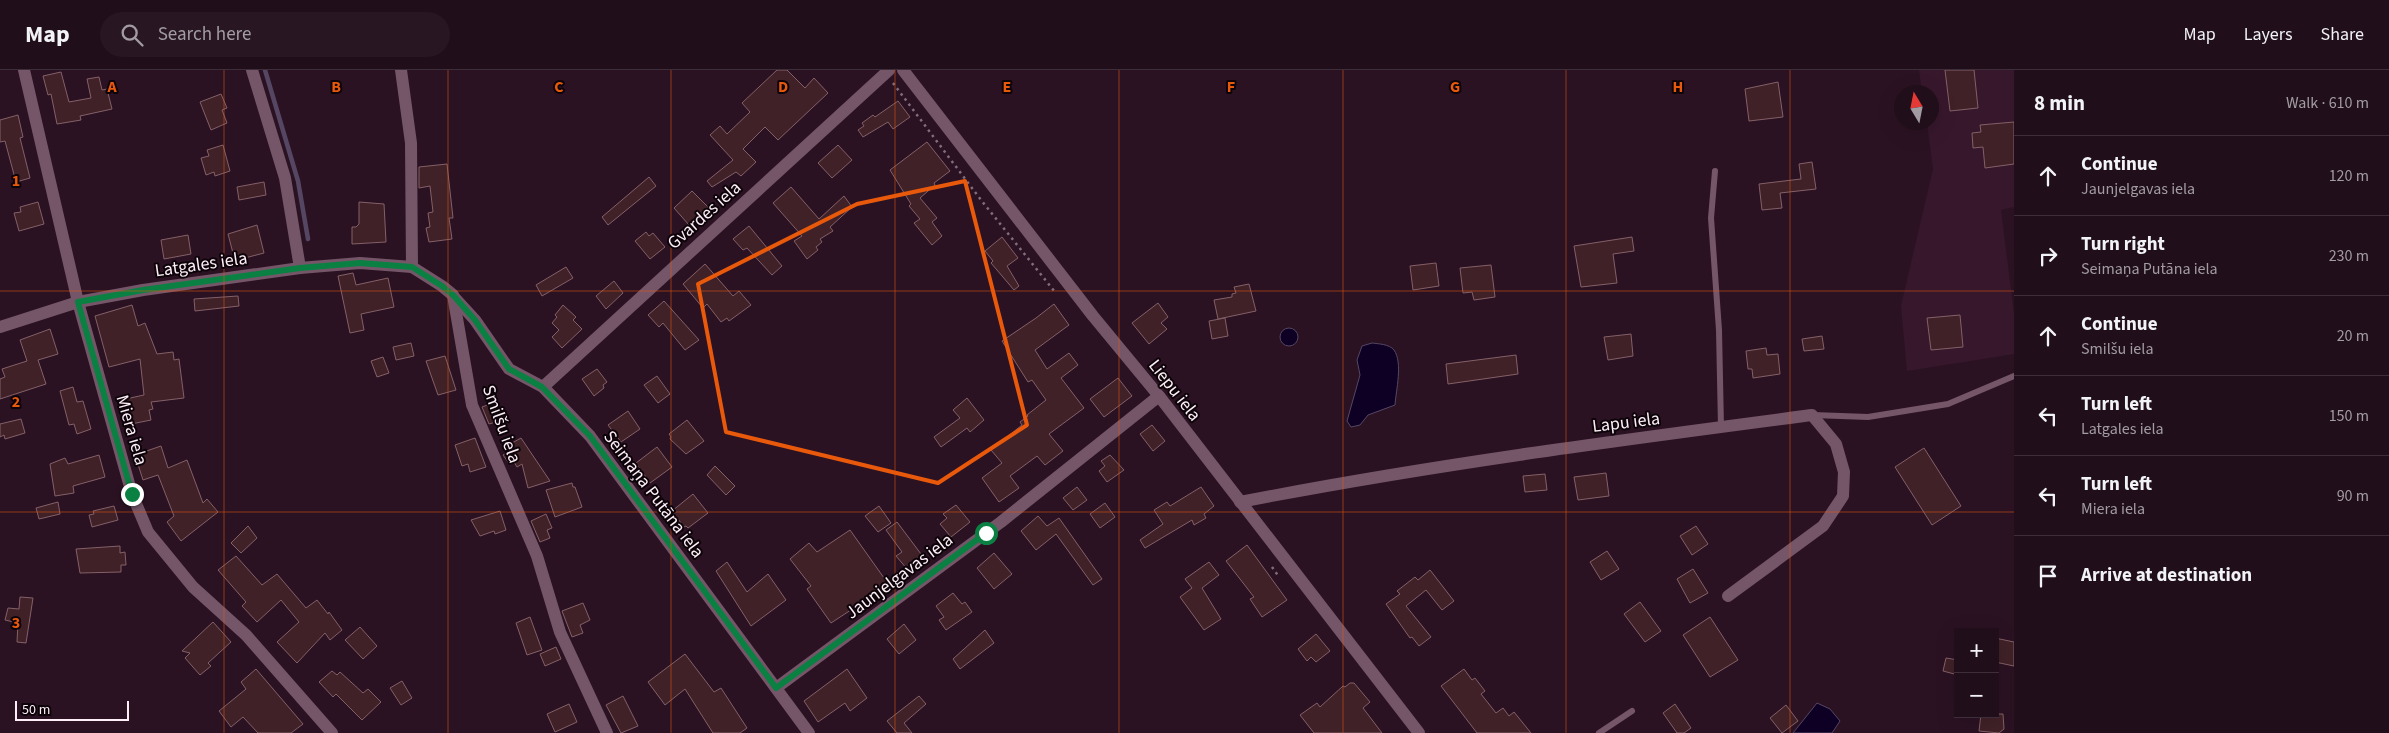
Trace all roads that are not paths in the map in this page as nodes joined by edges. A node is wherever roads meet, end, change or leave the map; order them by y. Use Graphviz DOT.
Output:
graph roads {
  1 [pos="24,70"];
  2 [pos="252,70"];
  3 [pos="402,70"];
  4 [pos="889,70"];
  5 [pos="903,70"];
  6 [pos="1715,171"];
  7 [pos="412,267"];
  8 [pos="300,268"];
  9 [pos="453,295"];
  10 [pos="78,302"];
  11 [pos="0,326"];
  12 [pos="2014,376"];
  13 [pos="542,387"];
  14 [pos="1159,396"];
  15 [pos="1812,415"];
  16 [pos="1721,427"];
  17 [pos="1240,502"];
  18 [pos="1728,596"];
  19 [pos="776,688"];
  20 [pos="1632,711"];
  21 [pos="332,733"];
  22 [pos="607,733"];
  23 [pos="809,733"];
  24 [pos="1419,733"];
  25 [pos="1599,733"];
  1 -- 10 [label="street, Miera iela"];
  2 -- 8 [label="street"];
  3 -- 7 [label="street"];
  4 -- 13 [label="street, Gvardes iela"];
  5 -- 14 [label="street, Liepu iela"];
  6 -- 16 [label="lane"];
  7 -- 8 [label="street, Latgales iela"];
  7 -- 9 [label="street"];
  8 -- 10 [label="street, Latgales iela"];
  9 -- 13 [label="street, Seimaņa Putāna iela"];
  9 -- 22 [label="street, Smilšu iela"];
  10 -- 11 [label="street, Latgales iela"];
  10 -- 21 [label="street, Miera iela"];
  12 -- 15 [label="lane, Lapu iela"];
  13 -- 19 [label="street, Seimaņa Putāna iela"];
  14 -- 17 [label="street, Liepu iela"];
  14 -- 19 [label="street, Jaunjelgavas iela"];
  15 -- 16 [label="street, Lapu iela"];
  15 -- 18 [label="street"];
  16 -- 17 [label="street, Lapu iela"];
  17 -- 24 [label="street, Liepu iela"];
  19 -- 23 [label="street, Seimaņa Putāna iela"];
  20 -- 25 [label="lane"];
}
